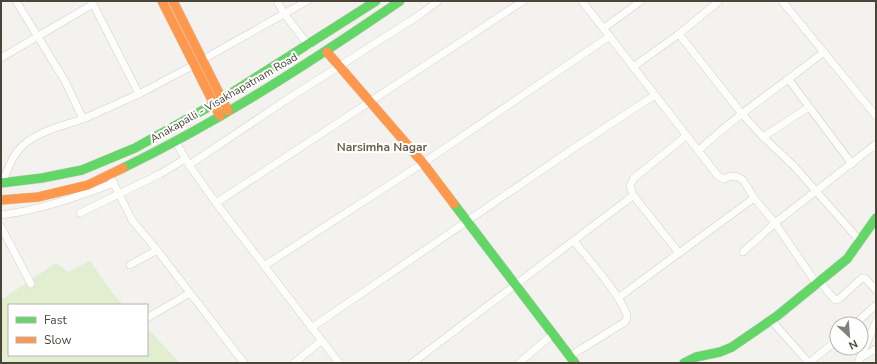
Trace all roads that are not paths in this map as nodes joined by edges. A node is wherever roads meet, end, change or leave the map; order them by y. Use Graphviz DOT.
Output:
graph roads {
  1 [pos="16,1"];
  2 [pos="162,1"];
  3 [pos="173,1"];
  4 [pos="277,1"];
  5 [pos="307,1"];
  6 [pos="376,1"];
  7 [pos="400,1"];
  8 [pos="438,1"];
  9 [pos="523,1"];
  10 [pos="582,1"];
  11 [pos="641,1"];
  12 [pos="719,1"];
  13 [pos="782,1"];
  14 [pos="93,2"];
  15 [pos="285,15"];
  16 [pos="604,28"];
  17 [pos="679,34"];
  18 [pos="610,36"];
  19 [pos="37,38"];
  20 [pos="309,46"];
  21 [pos="327,52"];
  22 [pos="824,52"];
  23 [pos="1,58"];
  24 [pos="202,60"];
  25 [pos="194,65"];
  26 [pos="340,66"];
  27 [pos="633,67"];
  28 [pos="789,80"];
  29 [pos="139,94"];
  30 [pos="655,95"];
  31 [pos="222,99"];
  32 [pos="370,101"];
  33 [pos="213,104"];
  34 [pos="809,107"];
  35 [pos="224,114"];
  36 [pos="742,114"];
  37 [pos="876,116"];
  38 [pos="83,119"];
  39 [pos="686,136"];
  40 [pos="763,137"];
  41 [pos="176,142"];
  42 [pos="876,144"];
  43 [pos="698,151"];
  44 [pos="187,162"];
  45 [pos="423,163"];
  46 [pos="852,164"];
  47 [pos="112,179"];
  48 [pos="2,183"];
  49 [pos="816,190"];
  50 [pos="119,194"];
  51 [pos="633,195"];
  52 [pos="754,198"];
  53 [pos="1,200"];
  54 [pos="216,203"];
  55 [pos="80,213"];
  56 [pos="1,215"];
  57 [pos="876,218"];
  58 [pos="469,221"];
  59 [pos="775,223"];
  60 [pos="1,226"];
  61 [pos="574,241"];
  62 [pos="860,241"];
  63 [pos="157,250"];
  64 [pos="743,252"];
  65 [pos="679,253"];
  66 [pos="130,265"];
  67 [pos="264,266"];
  68 [pos="818,282"];
  69 [pos="31,284"];
  70 [pos="515,285"];
  71 [pos="876,290"];
  72 [pos="190,293"];
  73 [pos="618,298"];
  74 [pos="876,305"];
  75 [pos="864,316"];
  76 [pos="148,317"];
  77 [pos="772,320"];
  78 [pos="876,322"];
  79 [pos="311,328"];
  80 [pos="553,334"];
  81 [pos="321,341"];
  82 [pos="829,347"];
  83 [pos="876,348"];
  84 [pos="573,359"];
  85 [pos="859,360"];
  86 [pos="244,363"];
  87 [pos="294,363"];
  88 [pos="339,363"];
  89 [pos="413,363"];
  90 [pos="519,363"];
  91 [pos="684,363"];
  92 [pos="809,363"];
  1 -- 19 [label="street"];
  2 -- 25 [label="main road"];
  3 -- 24 [label="main road"];
  4 -- 15 [label="street"];
  5 -- 15 [label="street"];
  6 -- 20 [label="main road"];
  7 -- 21 [label="main road, Anakapalli - Visakhapatnam Road"];
  8 -- 26 [label="street"];
  9 -- 32 [label="street"];
  10 -- 16 [label="street"];
  11 -- 16 [label="street"];
  12 -- 17 [label="street"];
  13 -- 22 [label="street"];
  14 -- 19 [label="street"];
  14 -- 29 [label="street"];
  15 -- 20 [label="street"];
  15 -- 24 [label="street"];
  16 -- 18 [label="street"];
  17 -- 27 [label="street"];
  17 -- 36 [label="street"];
  18 -- 27 [label="street"];
  18 -- 45 [label="street"];
  19 -- 23 [label="street"];
  19 -- 38 [label="street"];
  20 -- 31 [label="main road"];
  21 -- 26 [label="main road"];
  21 -- 35 [label="main road, Anakapalli - Visakhapatnam Road"];
  22 -- 28 [label="street"];
  22 -- 37 [label="street"];
  24 -- 31 [label="main road"];
  25 -- 29 [label="street"];
  25 -- 33 [label="main road"];
  26 -- 32 [label="main road"];
  26 -- 44 [label="street"];
  27 -- 30 [label="street"];
  28 -- 34 [label="street"];
  28 -- 36 [label="street"];
  29 -- 38 [label="street"];
  30 -- 39 [label="street"];
  30 -- 58 [label="street"];
  31 -- 33 [label="main road"];
  31 -- 35 [label="main road"];
  32 -- 45 [label="main road"];
  32 -- 54 [label="street"];
  33 -- 35 [label="main road"];
  33 -- 48 [label="main road"];
  34 -- 40 [label="street"];
  34 -- 46 [label="street"];
  35 -- 41 [label="main road, Anakapalli - Visakhapatnam Road"];
  36 -- 40 [label="street"];
  36 -- 43 [label="street"];
  38 -- 48 [label="street"];
  39 -- 43 [label="street"];
  39 -- 51 [label="street"];
  40 -- 49 [label="street"];
  41 -- 44 [label="street"];
  41 -- 47 [label="main road, Anakapalli - Visakhapatnam Road"];
  42 -- 46 [label="street"];
  43 -- 52 [label="street"];
  44 -- 50 [label="street"];
  44 -- 54 [label="street"];
  45 -- 58 [label="main road"];
  45 -- 67 [label="street"];
  46 -- 49 [label="street"];
  47 -- 50 [label="street"];
  47 -- 53 [label="main road, Anakapalli - Visakhapatnam Road"];
  47 -- 56 [label="street"];
  49 -- 59 [label="street"];
  49 -- 62 [label="street"];
  50 -- 55 [label="street"];
  50 -- 63 [label="street"];
  51 -- 61 [label="street"];
  51 -- 65 [label="street"];
  52 -- 59 [label="street"];
  52 -- 65 [label="street"];
  54 -- 67 [label="street"];
  57 -- 62 [label="main road"];
  58 -- 70 [label="main road"];
  58 -- 79 [label="street"];
  59 -- 64 [label="street"];
  59 -- 68 [label="street"];
  60 -- 69 [label="street"];
  61 -- 70 [label="street"];
  61 -- 73 [label="street"];
  62 -- 68 [label="main road"];
  63 -- 66 [label="street"];
  63 -- 72 [label="street"];
  65 -- 73 [label="street"];
  67 -- 79 [label="street"];
  68 -- 71 [label="street"];
  68 -- 77 [label="main road"];
  70 -- 80 [label="main road"];
  70 -- 89 [label="street"];
  72 -- 76 [label="street"];
  72 -- 86 [label="street"];
  73 -- 84 [label="street"];
  74 -- 75 [label="street"];
  77 -- 91 [label="main road"];
  77 -- 92 [label="street"];
  78 -- 85 [label="street"];
  79 -- 81 [label="street"];
  80 -- 84 [label="main road"];
  80 -- 90 [label="street"];
  81 -- 87 [label="street"];
  81 -- 88 [label="street"];
  82 -- 92 [label="street"];
  83 -- 85 [label="street"];
}
